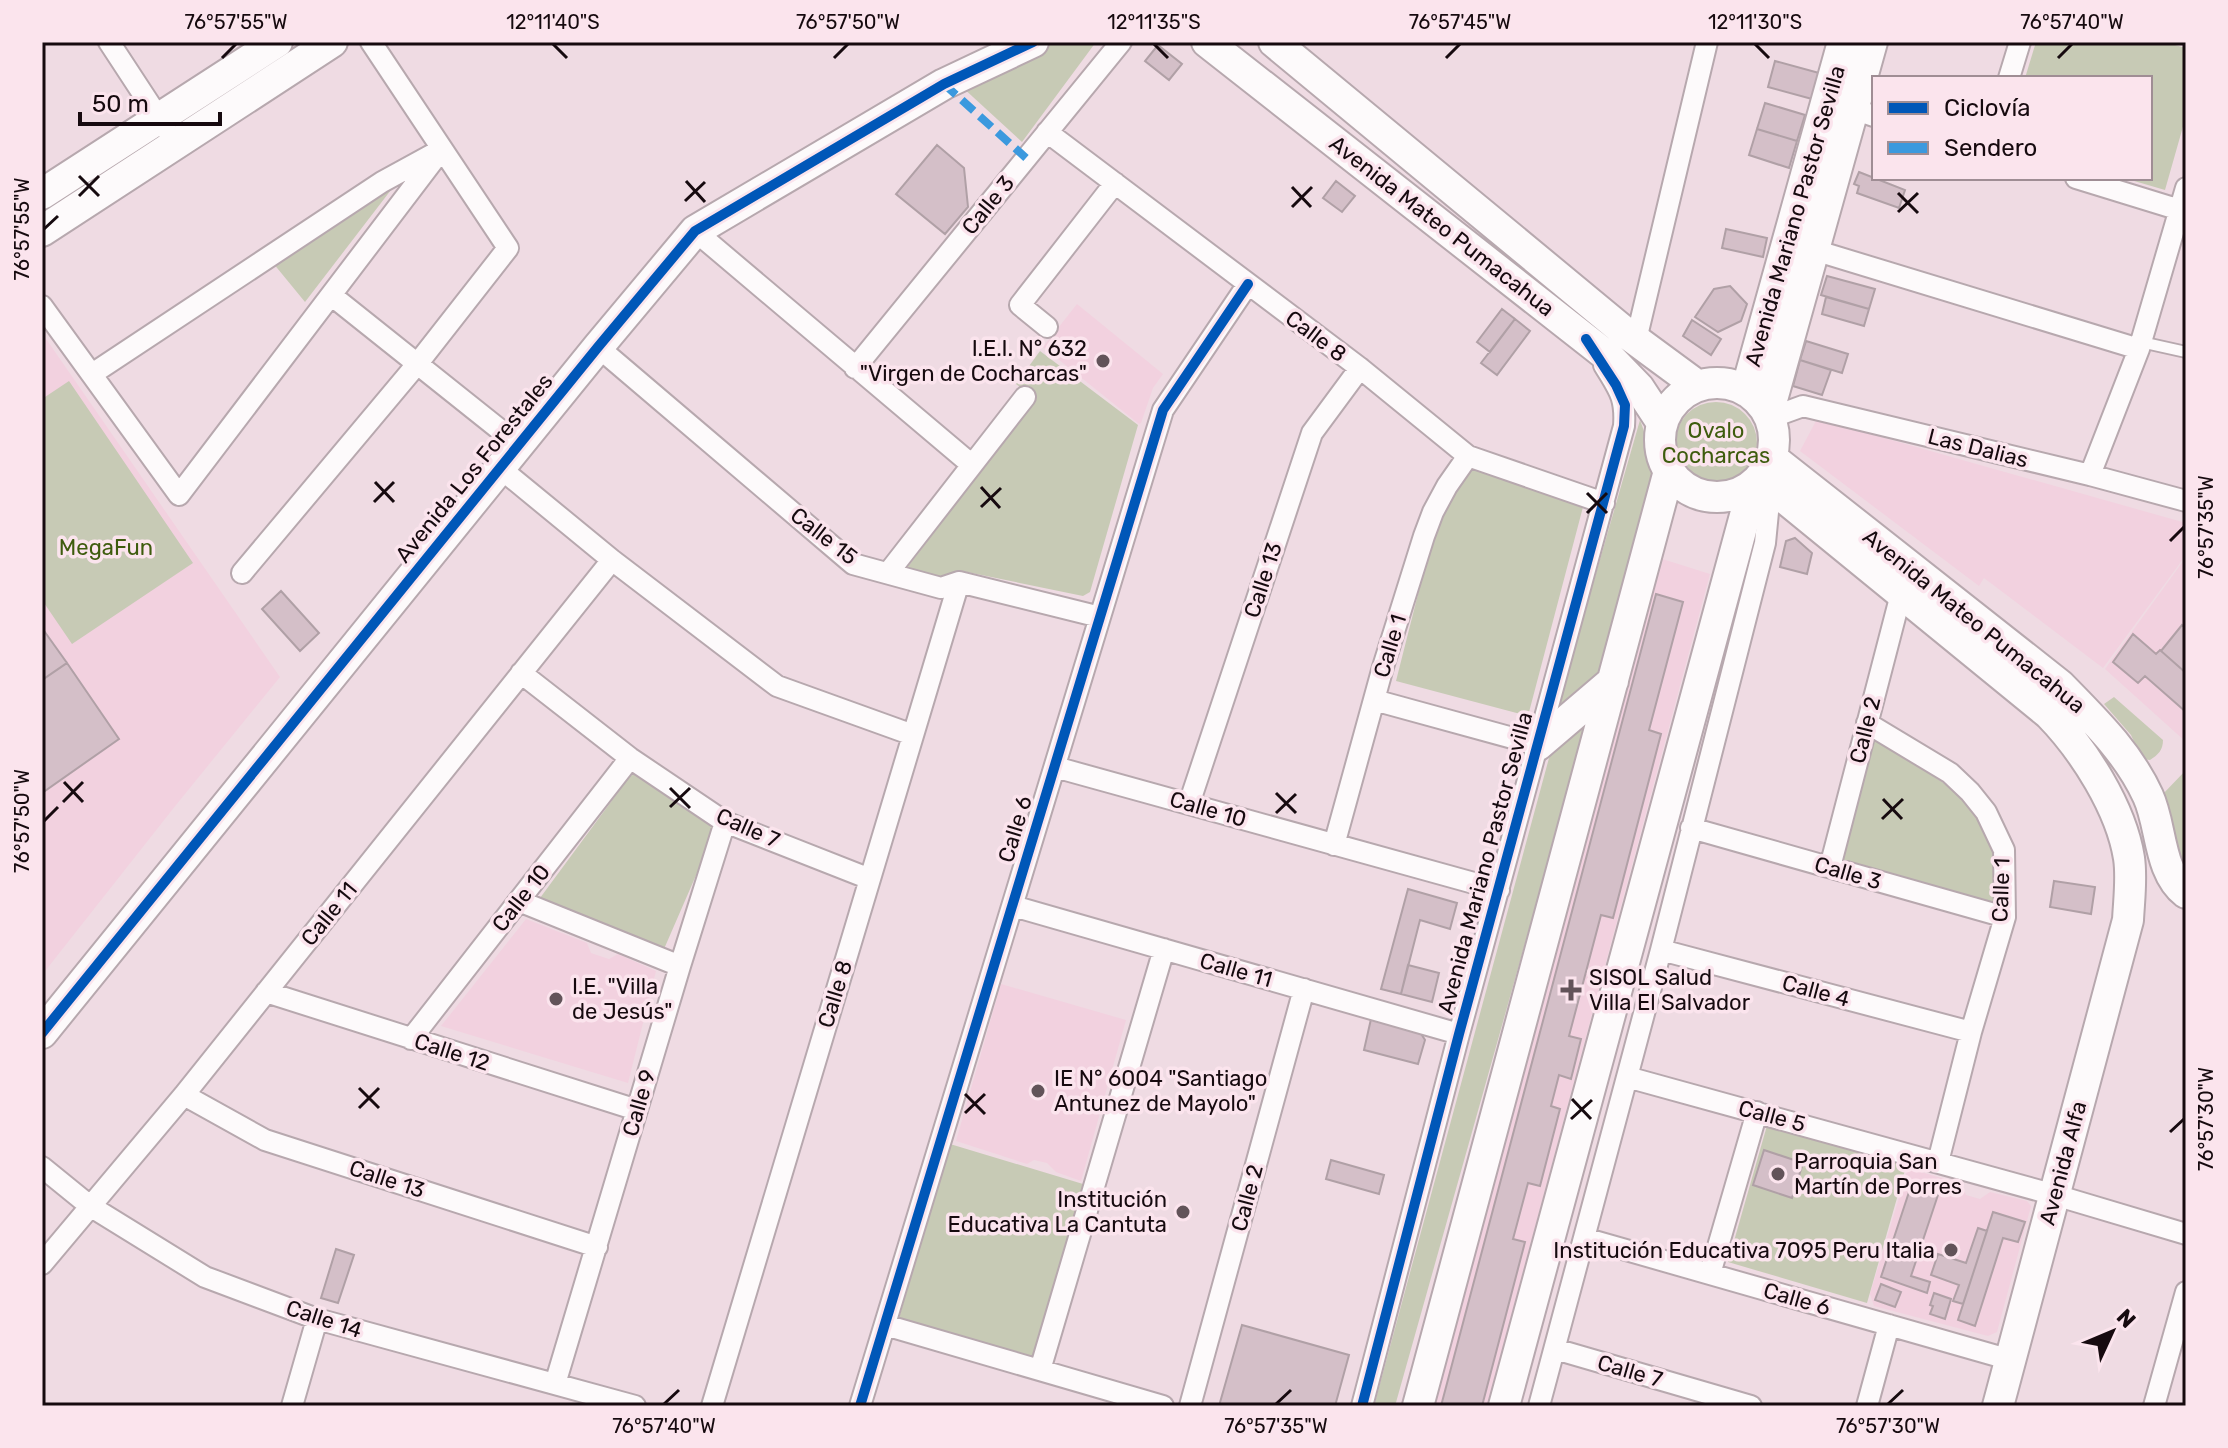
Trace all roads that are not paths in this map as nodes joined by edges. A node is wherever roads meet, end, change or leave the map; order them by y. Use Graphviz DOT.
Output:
graph roads {
  1 [pos="109,42"];
  2 [pos="277,42"];
  3 [pos="332,42"];
  4 [pos="371,42"];
  5 [pos="1033,42"];
  6 [pos="1121,42"];
  7 [pos="1207,42"];
  8 [pos="1274,42"];
  9 [pos="1707,42"];
  10 [pos="1843,42"];
  11 [pos="1872,42"];
  12 [pos="2020,42"];
  13 [pos="2010,76"];
  14 [pos="1863,113"];
  15 [pos="160,118"];
  16 [pos="1047,132"];
  17 [pos="176,143"];
  18 [pos="442,149"];
  19 [pos="2082,180"];
  20 [pos="1115,183"];
  21 [pos="2186,188"];
  22 [pos="42,194"];
  23 [pos="2180,210"];
  24 [pos="42,231"];
  25 [pos="695,231"];
  26 [pos="1814,250"];
  27 [pos="1248,284"];
  28 [pos="331,295"];
  29 [pos="42,306"];
  30 [pos="1047,327"];
  31 [pos="1586,339"];
  32 [pos="1636,340"];
  33 [pos="2140,345"];
  34 [pos="598,347"];
  35 [pos="2186,352"];
  36 [pos="418,363"];
  37 [pos="855,368"];
  38 [pos="1360,368"];
  39 [pos="92,374"];
  40 [pos="1698,386"];
  41 [pos="1746,391"];
  42 [pos="1025,397"];
  43 [pos="1769,416"];
  44 [pos="1662,423"];
  45 [pos="519,445"];
  46 [pos="1468,456"];
  47 [pos="972,465"];
  48 [pos="500,468"];
  49 [pos="1669,471"];
  50 [pos="2090,475"];
  51 [pos="1761,476"];
  52 [pos="2186,501"];
  53 [pos="1604,503"];
  54 [pos="612,560"];
  55 [pos="242,573"];
  56 [pos="888,573"];
  57 [pos="959,582"];
  58 [pos="1901,594"];
  59 [pos="1100,617"];
  60 [pos="521,673"];
  61 [pos="1613,681"];
  62 [pos="1374,700"];
  63 [pos="1867,723"];
  64 [pos="913,735"];
  65 [pos="1538,745"];
  66 [pos="630,758"];
  67 [pos="1055,767"];
  68 [pos="1189,804"];
  69 [pos="725,822"];
  70 [pos="1691,828"];
  71 [pos="1334,845"];
  72 [pos="1830,867"];
  73 [pos="870,879"];
  74 [pos="1499,890"];
  75 [pos="2186,893"];
  76 [pos="519,901"];
  77 [pos="1013,906"];
  78 [pos="2005,917"];
  79 [pos="2128,920"];
  80 [pos="1164,949"];
  81 [pos="1661,950"];
  82 [pos="680,966"];
  83 [pos="1304,989"];
  84 [pos="266,992"];
  85 [pos="1971,1032"];
  86 [pos="42,1033"];
  87 [pos="1459,1034"];
  88 [pos="411,1039"];
  89 [pos="1627,1077"];
  90 [pos="184,1095"];
  91 [pos="637,1110"];
  92 [pos="1757,1112"];
  93 [pos="1938,1162"];
  94 [pos="42,1167"];
  95 [pos="2055,1195"];
  96 [pos="90,1206"];
  97 [pos="2186,1234"];
  98 [pos="1584,1238"];
  99 [pos="597,1247"];
  100 [pos="42,1264"];
  101 [pos="1710,1274"];
  102 [pos="2186,1292"];
  103 [pos="317,1319"];
  104 [pos="885,1325"];
  105 [pos="1889,1325"];
  106 [pos="1555,1349"];
  107 [pos="2011,1360"];
  108 [pos="1040,1370"];
  109 [pos="555,1384"];
  110 [pos="292,1406"];
  111 [pos="635,1406"];
  112 [pos="712,1406"];
  113 [pos="860,1406"];
  114 [pos="1163,1406"];
  115 [pos="1190,1406"];
  116 [pos="1362,1406"];
  117 [pos="1418,1406"];
  118 [pos="1504,1406"];
  119 [pos="1539,1406"];
  120 [pos="1751,1406"];
  121 [pos="1867,1406"];
  122 [pos="1998,1406"];
  123 [pos="2154,1406"];
  1 -- 15 [label="street"];
  2 -- 15 [label="main road"];
  3 -- 17 [label="main road"];
  4 -- 18 [label="street"];
  5 -- 25 [label="main road, Avenida Los Forestales"];
  6 -- 16 [label="street, Calle 3"];
  7 -- 31 [label="main road, Avenida Mateo Pumacahua"];
  8 -- 32 [label="main road, Avenida Mateo Pumacahua"];
  9 -- 32 [label="street"];
  10 -- 41 [label="main road, Avenida Mariano Pastor Sevilla"];
  11 -- 14 [label="main road, Avenida Mariano Pastor Sevilla"];
  12 -- 13 [label="street"];
  14 -- 26 [label="main road, Avenida Mariano Pastor Sevilla"];
  15 -- 17 [label="street"];
  15 -- 22 [label="main road"];
  16 -- 20 [label="street, Calle 8"];
  16 -- 37 [label="street, Calle 3"];
  17 -- 24 [label="main road"];
  18 -- 28 [label="street"];
  18 -- 36 [label="street"];
  18 -- 39 [label="street"];
  19 -- 23 [label="street"];
  20 -- 27 [label="street, Calle 8"];
  20 -- 30 [label="street"];
  21 -- 23 [label="street"];
  23 -- 33 [label="street"];
  25 -- 34 [label="main road, Avenida Los Forestales"];
  25 -- 37 [label="street"];
  26 -- 33 [label="street"];
  26 -- 43 [label="main road, Avenida Mariano Pastor Sevilla"];
  27 -- 38 [label="street, Calle 8"];
  27 -- 59 [label="street, Calle 6"];
  28 -- 36 [label="street"];
  28 -- 39 [label="street"];
  29 -- 39 [label="street"];
  31 -- 44 [label="main road, Avenida Mateo Pumacahua"];
  31 -- 53 [label="street, Avenida Mariano Pastor Sevilla"];
  32 -- 40 [label="main road, Avenida Mateo Pumacahua"];
  33 -- 35 [label="lane"];
  33 -- 50 [label="street"];
  34 -- 45 [label="main road, Avenida Los Forestales"];
  34 -- 56 [label="street, Calle 15"];
  36 -- 45 [label="street"];
  36 -- 55 [label="street"];
  37 -- 47 [label="street"];
  38 -- 46 [label="street, Calle 8"];
  38 -- 68 [label="street, Calle 13"];
  40 -- 41 [label="main road"];
  40 -- 44 [label="main road"];
  41 -- 43 [label="main road"];
  42 -- 47 [label="street"];
  43 -- 50 [label="street, Las Dalias"];
  43 -- 51 [label="main road"];
  44 -- 49 [label="main road"];
  45 -- 48 [label="main road, Avenida Los Forestales"];
  46 -- 53 [label="street, Calle 8"];
  46 -- 62 [label="street, Calle 1"];
  47 -- 56 [label="street"];
  48 -- 54 [label="street"];
  48 -- 86 [label="main road, Avenida Los Forestales"];
  49 -- 51 [label="main road"];
  49 -- 61 [label="main road"];
  50 -- 52 [label="street, Las Dalias"];
  51 -- 58 [label="main road, Avenida Mateo Pumacahua"];
  51 -- 70 [label="street"];
  51 -- 75 [label="main road, Avenida Mateo Pumacahua"];
  51 -- 118 [label="main road"];
  53 -- 65 [label="street, Avenida Mariano Pastor Sevilla"];
  54 -- 60 [label="street, Calle 11"];
  54 -- 64 [label="street"];
  56 -- 57 [label="street, Calle 15"];
  57 -- 59 [label="street, Calle 15"];
  57 -- 64 [label="street, Calle 8"];
  58 -- 63 [label="street, Calle 2"];
  58 -- 79 [label="main road, Avenida Mateo Pumacahua"];
  59 -- 67 [label="street, Calle 6"];
  60 -- 66 [label="street, Calle 7"];
  60 -- 84 [label="street, Calle 11"];
  61 -- 65 [label="main road"];
  61 -- 117 [label="main road"];
  62 -- 65 [label="street"];
  62 -- 71 [label="street, Calle 1"];
  63 -- 72 [label="street, Calle 2"];
  63 -- 78 [label="street, Calle 1"];
  64 -- 73 [label="street, Calle 8"];
  65 -- 74 [label="street, Avenida Mariano Pastor Sevilla"];
  66 -- 69 [label="street, Calle 7"];
  66 -- 76 [label="street, Calle 10"];
  67 -- 68 [label="street, Calle 10"];
  67 -- 77 [label="street, Calle 6"];
  68 -- 71 [label="street, Calle 10"];
  69 -- 73 [label="street, Calle 7"];
  69 -- 82 [label="street, Calle 9"];
  70 -- 72 [label="street, Calle 3"];
  70 -- 81 [label="street"];
  71 -- 74 [label="street, Calle 10"];
  72 -- 78 [label="street, Calle 3"];
  73 -- 112 [label="street, Calle 8"];
  74 -- 87 [label="street, Avenida Mariano Pastor Sevilla"];
  76 -- 82 [label="street"];
  76 -- 88 [label="street, Calle 10"];
  77 -- 80 [label="street, Calle 11"];
  77 -- 104 [label="street, Calle 6"];
  78 -- 85 [label="street, Calle 1"];
  79 -- 95 [label="main road, Avenida Alfa"];
  80 -- 83 [label="street, Calle 11"];
  80 -- 108 [label="street"];
  81 -- 85 [label="street, Calle 4"];
  81 -- 89 [label="street"];
  82 -- 91 [label="street, Calle 9"];
  83 -- 87 [label="street, Calle 11"];
  83 -- 115 [label="street, Calle 2"];
  84 -- 88 [label="street, Calle 12"];
  84 -- 90 [label="street, Calle 11"];
  85 -- 93 [label="street, Calle 1"];
  87 -- 116 [label="street, Avenida Mariano Pastor Sevilla"];
  88 -- 91 [label="street, Calle 12"];
  89 -- 92 [label="street, Calle 5"];
  89 -- 98 [label="street"];
  90 -- 96 [label="street, Calle 11"];
  90 -- 99 [label="street, Calle 13"];
  91 -- 99 [label="street, Calle 9"];
  92 -- 93 [label="street, Calle 5"];
  92 -- 101 [label="street"];
  93 -- 95 [label="street, Calle 5"];
  94 -- 96 [label="street, Calle 14"];
  95 -- 97 [label="street"];
  95 -- 107 [label="main road, Avenida Alfa"];
  96 -- 100 [label="street, Calle 11"];
  96 -- 103 [label="street, Calle 14"];
  98 -- 101 [label="street, Calle 6"];
  98 -- 106 [label="street"];
  99 -- 109 [label="street, Calle 9"];
  101 -- 105 [label="street, Calle 6"];
  102 -- 123 [label="street"];
  103 -- 109 [label="street, Calle 14"];
  103 -- 110 [label="street"];
  104 -- 108 [label="street"];
  104 -- 113 [label="street, Calle 6"];
  105 -- 107 [label="street, Calle 6"];
  105 -- 121 [label="street"];
  106 -- 119 [label="street"];
  106 -- 120 [label="street, Calle 7"];
  107 -- 122 [label="main road, Avenida Alfa"];
  108 -- 114 [label="street"];
  109 -- 111 [label="street, Calle 14"];
}
